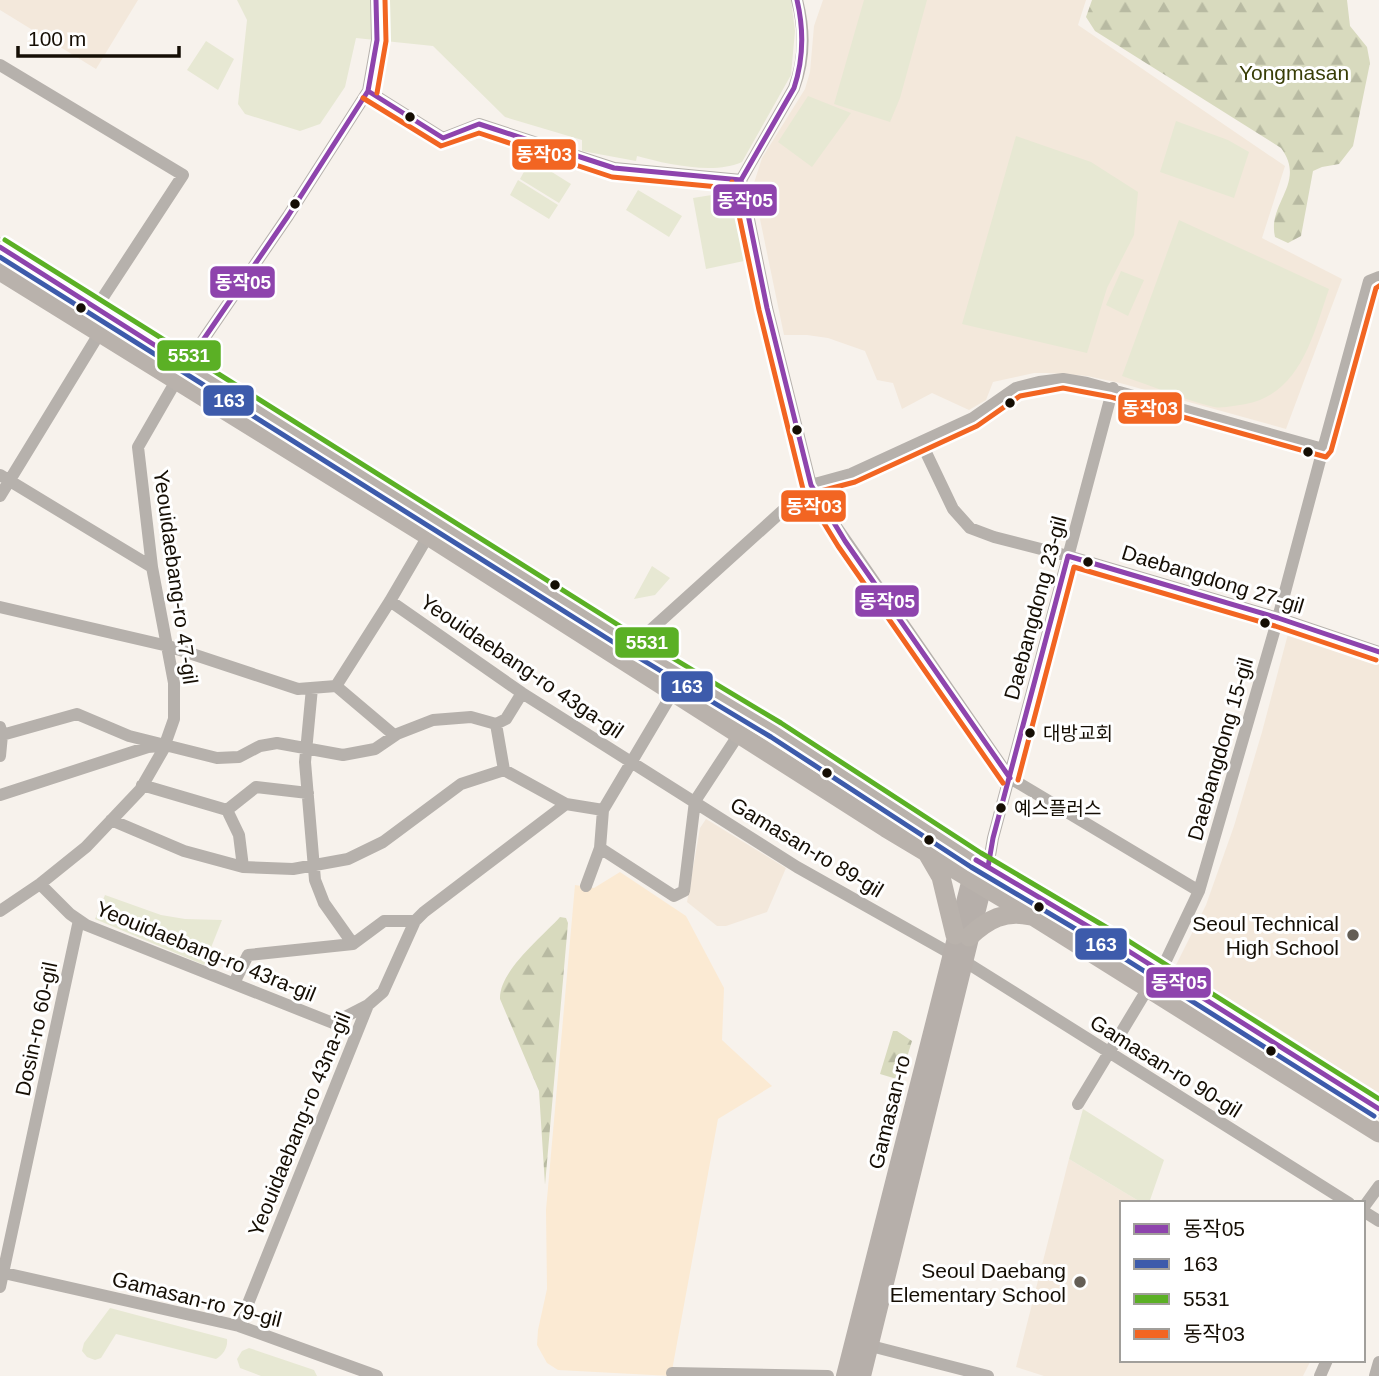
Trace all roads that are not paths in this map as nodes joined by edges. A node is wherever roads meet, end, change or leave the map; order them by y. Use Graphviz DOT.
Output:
graph roads {
  1 [pos="376,0"];
  2 [pos="797,0"];
  3 [pos="0,65"];
  4 [pos="368,91"];
  5 [pos="741,180"];
  6 [pos="0,247"];
  7 [pos="0,271"];
  8 [pos="1379,277"];
  9 [pos="96,309"];
  10 [pos="99,334"];
  11 [pos="181,373"];
  12 [pos="1113,388"];
  13 [pos="921,442"];
  14 [pos="1323,449"];
  15 [pos="5,478"];
  16 [pos="811,485"];
  17 [pos="0,496"];
  18 [pos="428,536"];
  19 [pos="1068,556"];
  20 [pos="152,567"];
  21 [pos="390,601"];
  22 [pos="0,607"];
  23 [pos="1278,618"];
  24 [pos="168,646"];
  25 [pos="1379,652"];
  26 [pos="630,653"];
  27 [pos="683,675"];
  28 [pos="336,686"];
  29 [pos="312,688"];
  30 [pos="673,692"];
  31 [pos="522,693"];
  32 [pos="496,724"];
  33 [pos="1,731"];
  34 [pos="739,734"];
  35 [pos="394,735"];
  36 [pos="165,745"];
  37 [pos="306,748"];
  38 [pos="0,756"];
  39 [pos="632,763"];
  40 [pos="504,770"];
  41 [pos="1010,778"];
  42 [pos="142,785"];
  43 [pos="308,793"];
  44 [pos="0,795"];
  45 [pos="695,801"];
  46 [pos="566,804"];
  47 [pos="228,810"];
  48 [pos="603,810"];
  49 [pos="111,820"];
  50 [pos="600,848"];
  51 [pos="926,852"];
  52 [pos="314,865"];
  53 [pos="243,867"];
  54 [pos="979,872"];
  55 [pos="40,884"];
  56 [pos="586,886"];
  57 [pos="1199,891"];
  58 [pos="0,911"];
  59 [pos="1036,918"];
  60 [pos="79,920"];
  61 [pos="415,921"];
  62 [pos="353,944"];
  63 [pos="960,947"];
  64 [pos="1154,980"];
  65 [pos="234,984"];
  66 [pos="368,1005"];
  67 [pos="1108,1053"];
  68 [pos="1078,1104"];
  69 [pos="1379,1109"];
  70 [pos="1379,1133"];
  71 [pos="1379,1186"];
  72 [pos="1346,1201"];
  73 [pos="1365,1207"];
  74 [pos="3,1271"];
  75 [pos="0,1287"];
  76 [pos="239,1326"];
  77 [pos="862,1344"];
  78 [pos="1379,1362"];
  79 [pos="673,1373"];
  80 [pos="377,1376"];
  81 [pos="828,1376"];
  82 [pos="845,1376"];
  83 [pos="862,1376"];
  84 [pos="988,1376"];
  85 [pos="1375,1376"];
  1 -- 4 [label="street"];
  2 -- 5 [label="street"];
  3 -- 9 [label="street"];
  4 -- 5 [label="street"];
  4 -- 11 [label="street, Yeouidaebang-ro 47-gil"];
  5 -- 16 [label="street"];
  6 -- 9 [label="main road"];
  7 -- 10 [label="main road"];
  8 -- 14 [label="street, Daebangdong 15-gil"];
  9 -- 11 [label="main road"];
  10 -- 11 [label="main road"];
  10 -- 15 [label="street"];
  11 -- 18 [label="main road"];
  11 -- 20 [label="street, Yeouidaebang-ro 47-gil"];
  11 -- 26 [label="main road"];
  12 -- 13 [label="street"];
  12 -- 14 [label="street"];
  12 -- 19 [label="street, Daebangdong 23-gil"];
  13 -- 16 [label="street"];
  13 -- 19 [label="street, Daebangdong 27-gil"];
  14 -- 23 [label="street, Daebangdong 15-gil"];
  15 -- 17 [label="street"];
  15 -- 20 [label="street"];
  16 -- 26 [label="street"];
  16 -- 41 [label="street"];
  18 -- 21 [label="street"];
  18 -- 26 [label="main road"];
  19 -- 23 [label="street, Daebangdong 27-gil"];
  19 -- 41 [label="street, Daebangdong 23-gil"];
  20 -- 24 [label="street, Yeouidaebang-ro 47-gil"];
  21 -- 28 [label="street"];
  21 -- 31 [label="street, Yeouidaebang-ro 43ga-gil"];
  22 -- 24 [label="street"];
  23 -- 25 [label="street, Daebangdong 27-gil"];
  23 -- 57 [label="street, Daebangdong 15-gil"];
  24 -- 29 [label="street"];
  24 -- 36 [label="street, Yeouidaebang-ro 47-gil"];
  26 -- 27 [label="main road"];
  26 -- 30 [label="main road"];
  27 -- 30 [label="main road"];
  27 -- 54 [label="main road"];
  28 -- 29 [label="street"];
  28 -- 35 [label="street"];
  29 -- 37 [label="street"];
  30 -- 34 [label="main road"];
  30 -- 39 [label="street"];
  31 -- 32 [label="street"];
  31 -- 39 [label="street, Yeouidaebang-ro 43ga-gil"];
  32 -- 35 [label="street"];
  32 -- 40 [label="street"];
  33 -- 36 [label="street"];
  33 -- 38 [label="street"];
  34 -- 45 [label="street"];
  34 -- 51 [label="main road"];
  35 -- 37 [label="street"];
  36 -- 37 [label="street"];
  36 -- 42 [label="street, Yeouidaebang-ro 47-gil"];
  36 -- 44 [label="street"];
  37 -- 43 [label="street"];
  39 -- 45 [label="street, Gamasan-ro 89-gil"];
  39 -- 48 [label="street"];
  40 -- 46 [label="street"];
  40 -- 52 [label="street"];
  41 -- 54 [label="street, Daebangdong 23-gil"];
  41 -- 57 [label="street"];
  42 -- 47 [label="street"];
  42 -- 49 [label="street, Yeouidaebang-ro 47-gil"];
  43 -- 47 [label="street"];
  43 -- 52 [label="street"];
  45 -- 50 [label="street"];
  45 -- 63 [label="street, Gamasan-ro 89-gil"];
  46 -- 48 [label="street"];
  46 -- 61 [label="street, Yeouidaebang-ro 43na-gil"];
  47 -- 53 [label="street"];
  48 -- 50 [label="street"];
  49 -- 53 [label="street"];
  49 -- 55 [label="street, Yeouidaebang-ro 47-gil"];
  50 -- 56 [label="street"];
  51 -- 54 [label="main road"];
  51 -- 63 [label="main road"];
  52 -- 53 [label="street"];
  52 -- 62 [label="street"];
  54 -- 59 [label="main road"];
  54 -- 63 [label="main road, Gamasan-ro"];
  54 -- 64 [label="main road"];
  55 -- 58 [label="street, Yeouidaebang-ro 47-gil"];
  55 -- 60 [label="street, Yeouidaebang-ro 43ra-gil"];
  57 -- 64 [label="street, Daebangdong 15-gil"];
  59 -- 63 [label="main road"];
  59 -- 64 [label="main road"];
  60 -- 65 [label="street, Yeouidaebang-ro 43ra-gil"];
  60 -- 74 [label="street, Dosin-ro 60-gil"];
  61 -- 62 [label="street"];
  61 -- 66 [label="street, Yeouidaebang-ro 43na-gil"];
  62 -- 65 [label="street"];
  63 -- 67 [label="street, Gamasan-ro 90-gil"];
  63 -- 77 [label="main road, Gamasan-ro"];
  64 -- 67 [label="street, Daebangdong 15-gil"];
  64 -- 69 [label="main road"];
  64 -- 70 [label="main road"];
  65 -- 66 [label="street, Yeouidaebang-ro 43ra-gil"];
  66 -- 76 [label="street, Yeouidaebang-ro 43na-gil"];
  67 -- 68 [label="street, Daebangdong 15-gil"];
  67 -- 72 [label="street, Gamasan-ro 90-gil"];
  71 -- 73 [label="street"];
  74 -- 75 [label="street, Dosin-ro 60-gil"];
  74 -- 76 [label="street, Gamasan-ro 79-gil"];
  76 -- 80 [label="street, Gamasan-ro 79-gil"];
  77 -- 82 [label="main road, Gamasan-ro"];
  77 -- 83 [label="main road, Gamasan-ro"];
  77 -- 84 [label="street"];
  78 -- 85 [label="street"];
  79 -- 81 [label="street"];
}
